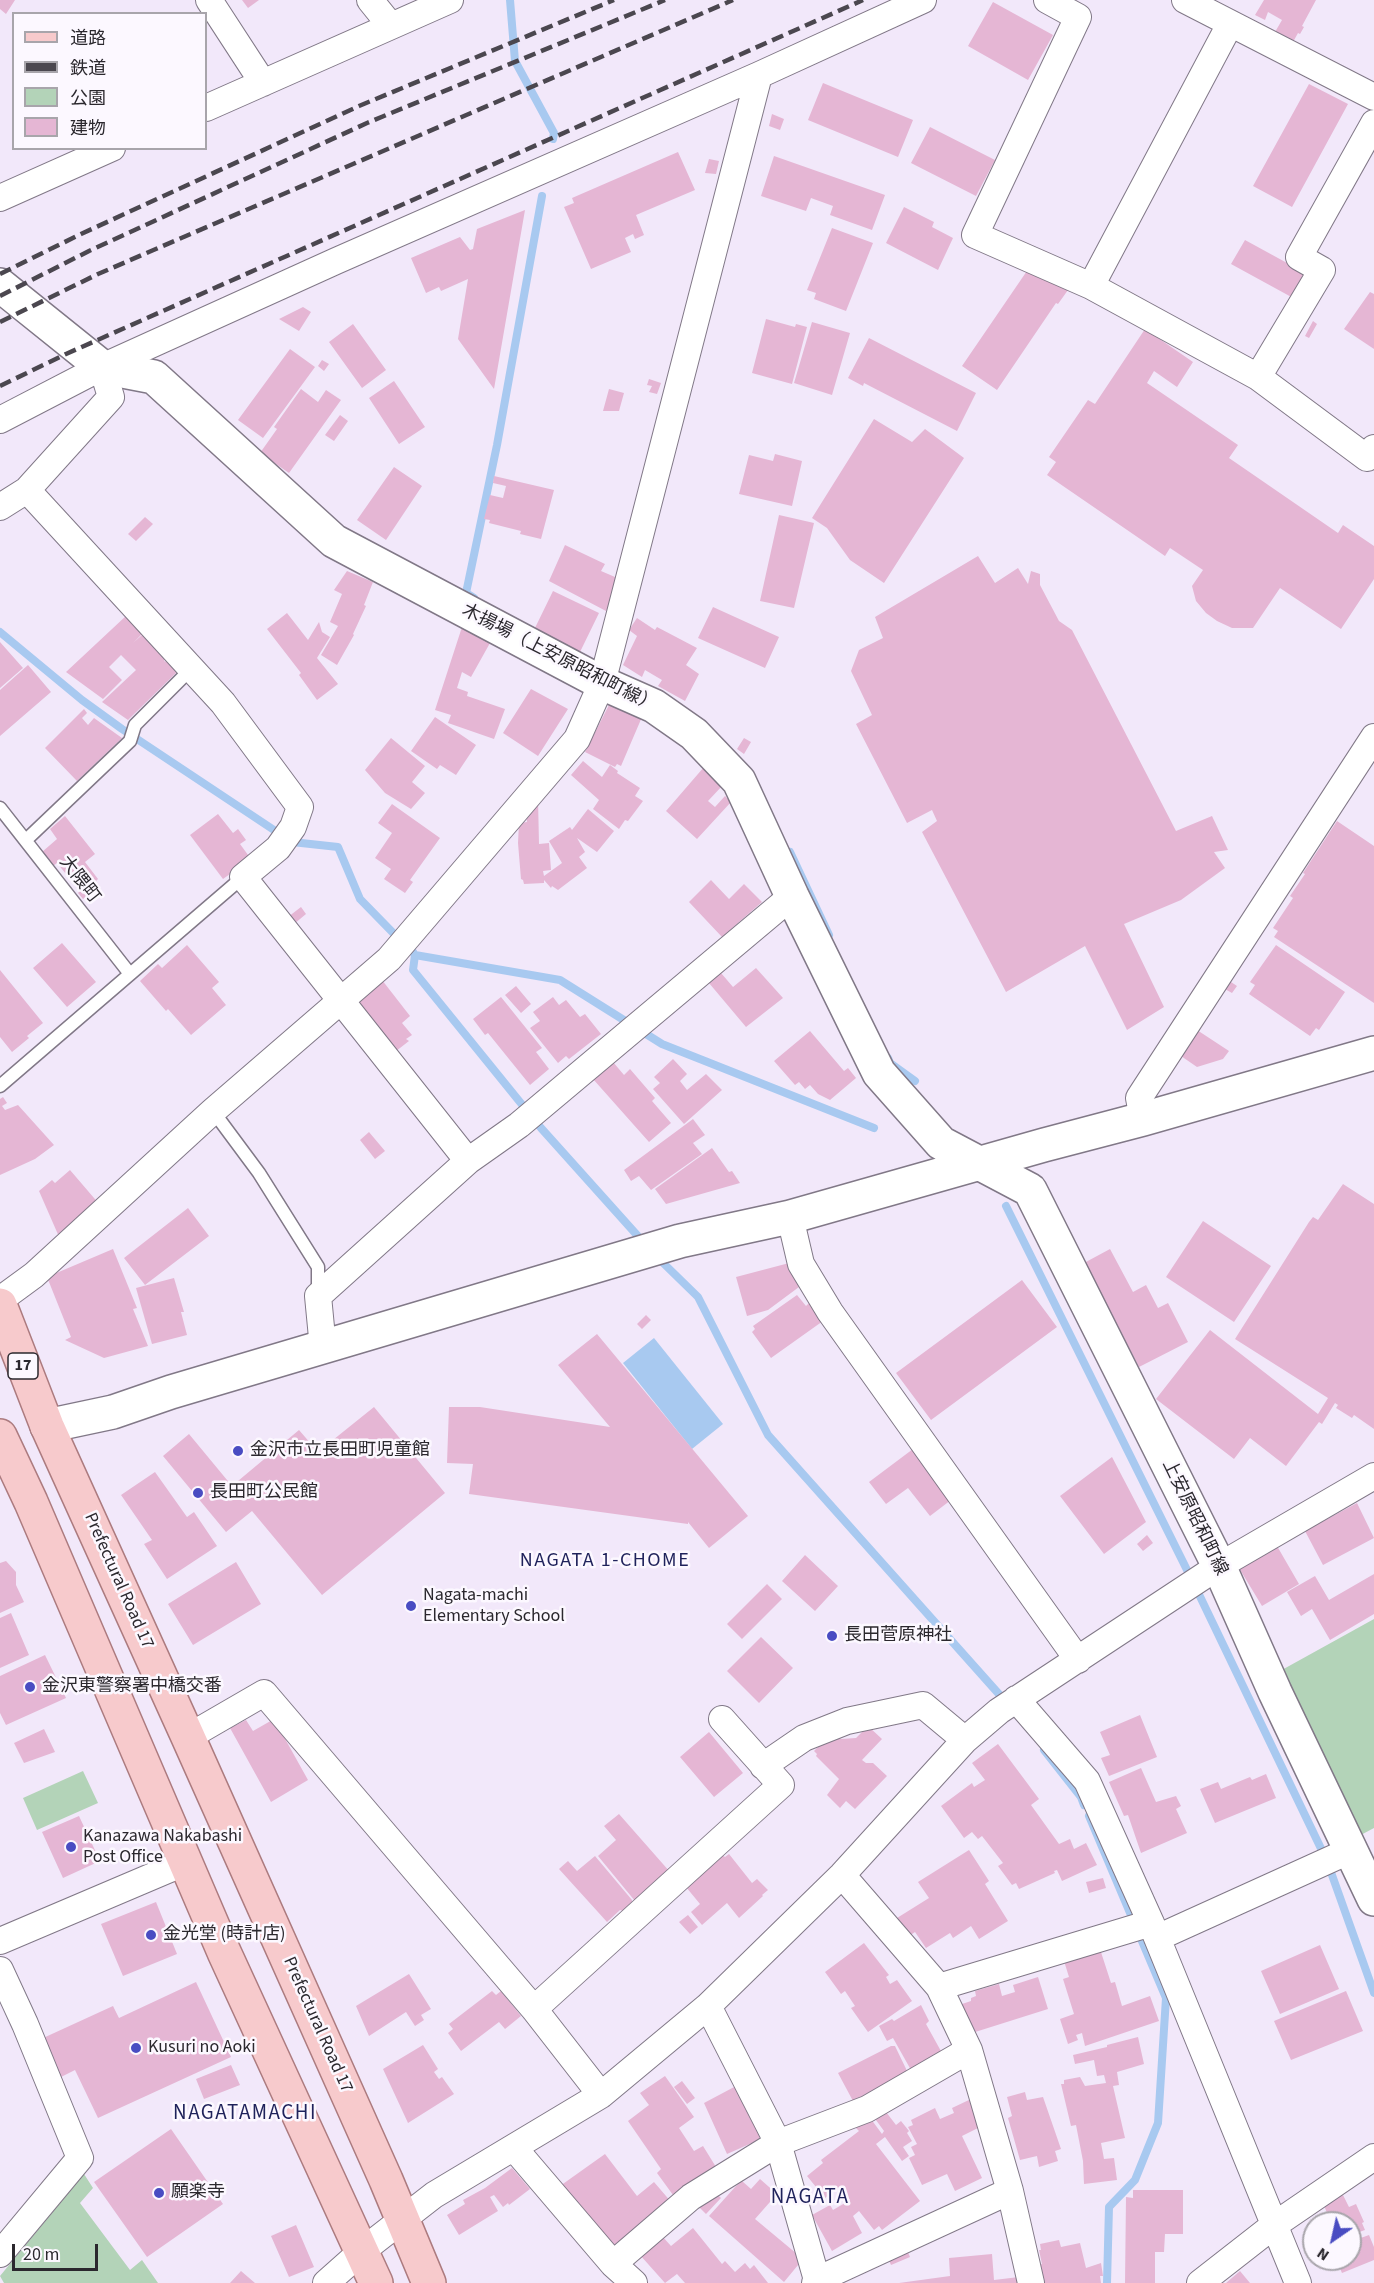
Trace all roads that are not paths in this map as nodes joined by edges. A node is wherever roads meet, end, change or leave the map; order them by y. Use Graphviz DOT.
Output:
graph roads {
  1 [pos="209,0"];
  2 [pos="370,0"];
  3 [pos="450,0"];
  4 [pos="1047,0"];
  5 [pos="1185,0"];
  6 [pos="907,3"];
  7 [pos="1230,24"];
  8 [pos="391,26"];
  9 [pos="759,75"];
  10 [pos="262,83"];
  11 [pos="1374,98"];
  12 [pos="207,108"];
  13 [pos="1374,123"];
  14 [pos="108,150"];
  15 [pos="0,198"];
  16 [pos="0,285"];
  17 [pos="1091,286"];
  18 [pos="102,368"];
  19 [pos="1258,377"];
  20 [pos="0,420"];
  21 [pos="1374,448"];
  22 [pos="27,490"];
  23 [pos="0,507"];
  24 [pos="190,669"];
  25 [pos="602,683"];
  26 [pos="1374,737"];
  27 [pos="0,808"];
  28 [pos="26,840"];
  29 [pos="243,878"];
  30 [pos="792,896"];
  31 [pos="130,974"];
  32 [pos="341,1000"];
  33 [pos="1374,1053"];
  34 [pos="0,1086"];
  35 [pos="213,1111"];
  36 [pos="1143,1119"];
  37 [pos="468,1161"];
  38 [pos="982,1163"];
  39 [pos="790,1217"];
  40 [pos="318,1296"];
  41 [pos="0,1300"];
  42 [pos="0,1305"];
  43 [pos="323,1348"];
  44 [pos="46,1426"];
  45 [pos="0,1436"];
  46 [pos="1374,1476"];
  47 [pos="1219,1566"];
  48 [pos="1078,1660"];
  49 [pos="1008,1705"];
  50 [pos="722,1719"];
  51 [pos="188,1737"];
  52 [pos="965,1740"];
  53 [pos="763,1766"];
  54 [pos="1349,1851"];
  55 [pos="186,1862"];
  56 [pos="842,1875"];
  57 [pos="1374,1899"];
  58 [pos="1154,1930"];
  59 [pos="0,1941"];
  60 [pos="0,1970"];
  61 [pos="939,1987"];
  62 [pos="708,2006"];
  63 [pos="534,2009"];
  64 [pos="969,2050"];
  65 [pos="602,2095"];
  66 [pos="778,2143"];
  67 [pos="514,2148"];
  68 [pos="1374,2157"];
  69 [pos="1010,2191"];
  70 [pos="402,2219"];
  71 [pos="1274,2226"];
  72 [pos="362,2252"];
  73 [pos="0,2254"];
  74 [pos="613,2264"];
  75 [pos="816,2281"];
  76 [pos="326,2283"];
  77 [pos="376,2283"];
  78 [pos="429,2283"];
  79 [pos="634,2283"];
  80 [pos="1031,2283"];
  81 [pos="1200,2283"];
  82 [pos="1298,2283"];
  1 -- 10 [label="street"];
  2 -- 8 [label="street"];
  3 -- 8 [label="street"];
  4 -- 17 [label="street"];
  5 -- 7 [label="street"];
  6 -- 9 [label="street"];
  7 -- 11 [label="street"];
  7 -- 17 [label="street"];
  8 -- 10 [label="street"];
  9 -- 18 [label="street"];
  9 -- 25 [label="street"];
  10 -- 12 [label="street"];
  13 -- 19 [label="street"];
  14 -- 15 [label="street"];
  16 -- 18 [label="main road, 木揚場（上安原昭和町線）"];
  17 -- 19 [label="street"];
  18 -- 20 [label="street"];
  18 -- 22 [label="street"];
  18 -- 25 [label="main road, 木揚場（上安原昭和町線）"];
  19 -- 21 [label="street"];
  22 -- 23 [label="street"];
  22 -- 24 [label="street"];
  24 -- 28 [label="lane"];
  24 -- 29 [label="street"];
  25 -- 30 [label="main road, 木揚場（上安原昭和町線）"];
  25 -- 32 [label="street"];
  26 -- 36 [label="street"];
  27 -- 28 [label="lane, 大隈町"];
  28 -- 31 [label="lane, 大隈町"];
  29 -- 31 [label="lane"];
  29 -- 32 [label="street"];
  30 -- 37 [label="street"];
  30 -- 38 [label="main road, 木揚場（上安原昭和町線）"];
  31 -- 34 [label="lane"];
  32 -- 35 [label="street"];
  32 -- 37 [label="street"];
  33 -- 36 [label="main road"];
  35 -- 40 [label="lane"];
  35 -- 41 [label="street"];
  36 -- 38 [label="main road"];
  37 -- 40 [label="street"];
  38 -- 39 [label="main road"];
  38 -- 47 [label="main road, 上安原昭和町線"];
  39 -- 43 [label="main road"];
  39 -- 48 [label="street"];
  40 -- 43 [label="street"];
  42 -- 44 [label="main road, Prefectural Road 17 / 17"];
  43 -- 44 [label="main road"];
  44 -- 45 [label="main road"];
  44 -- 51 [label="main road, Prefectural Road 17 / 17"];
  45 -- 55 [label="main road"];
  46 -- 47 [label="street"];
  47 -- 48 [label="street"];
  47 -- 54 [label="main road, 上安原昭和町線"];
  48 -- 49 [label="street"];
  49 -- 52 [label="street"];
  49 -- 58 [label="street"];
  50 -- 53 [label="street"];
  51 -- 63 [label="street"];
  51 -- 70 [label="main road, Prefectural Road 17 / 17"];
  52 -- 53 [label="street"];
  52 -- 56 [label="street"];
  53 -- 63 [label="street"];
  54 -- 57 [label="main road, 上安原昭和町線"];
  54 -- 58 [label="street"];
  55 -- 59 [label="street"];
  55 -- 72 [label="main road"];
  56 -- 61 [label="street"];
  56 -- 62 [label="street"];
  58 -- 61 [label="street"];
  58 -- 71 [label="street"];
  60 -- 73 [label="street"];
  61 -- 64 [label="street"];
  62 -- 65 [label="street"];
  62 -- 66 [label="street"];
  63 -- 65 [label="street"];
  64 -- 66 [label="street"];
  64 -- 69 [label="street"];
  65 -- 67 [label="street"];
  66 -- 74 [label="street"];
  66 -- 75 [label="street"];
  67 -- 70 [label="street"];
  67 -- 74 [label="street"];
  68 -- 71 [label="street"];
  69 -- 75 [label="street"];
  69 -- 80 [label="street"];
  70 -- 72 [label="street"];
  70 -- 78 [label="main road, Prefectural Road 17 / 17"];
  71 -- 81 [label="street"];
  71 -- 82 [label="street"];
  72 -- 76 [label="street"];
  72 -- 77 [label="main road"];
  74 -- 79 [label="street"];
}
